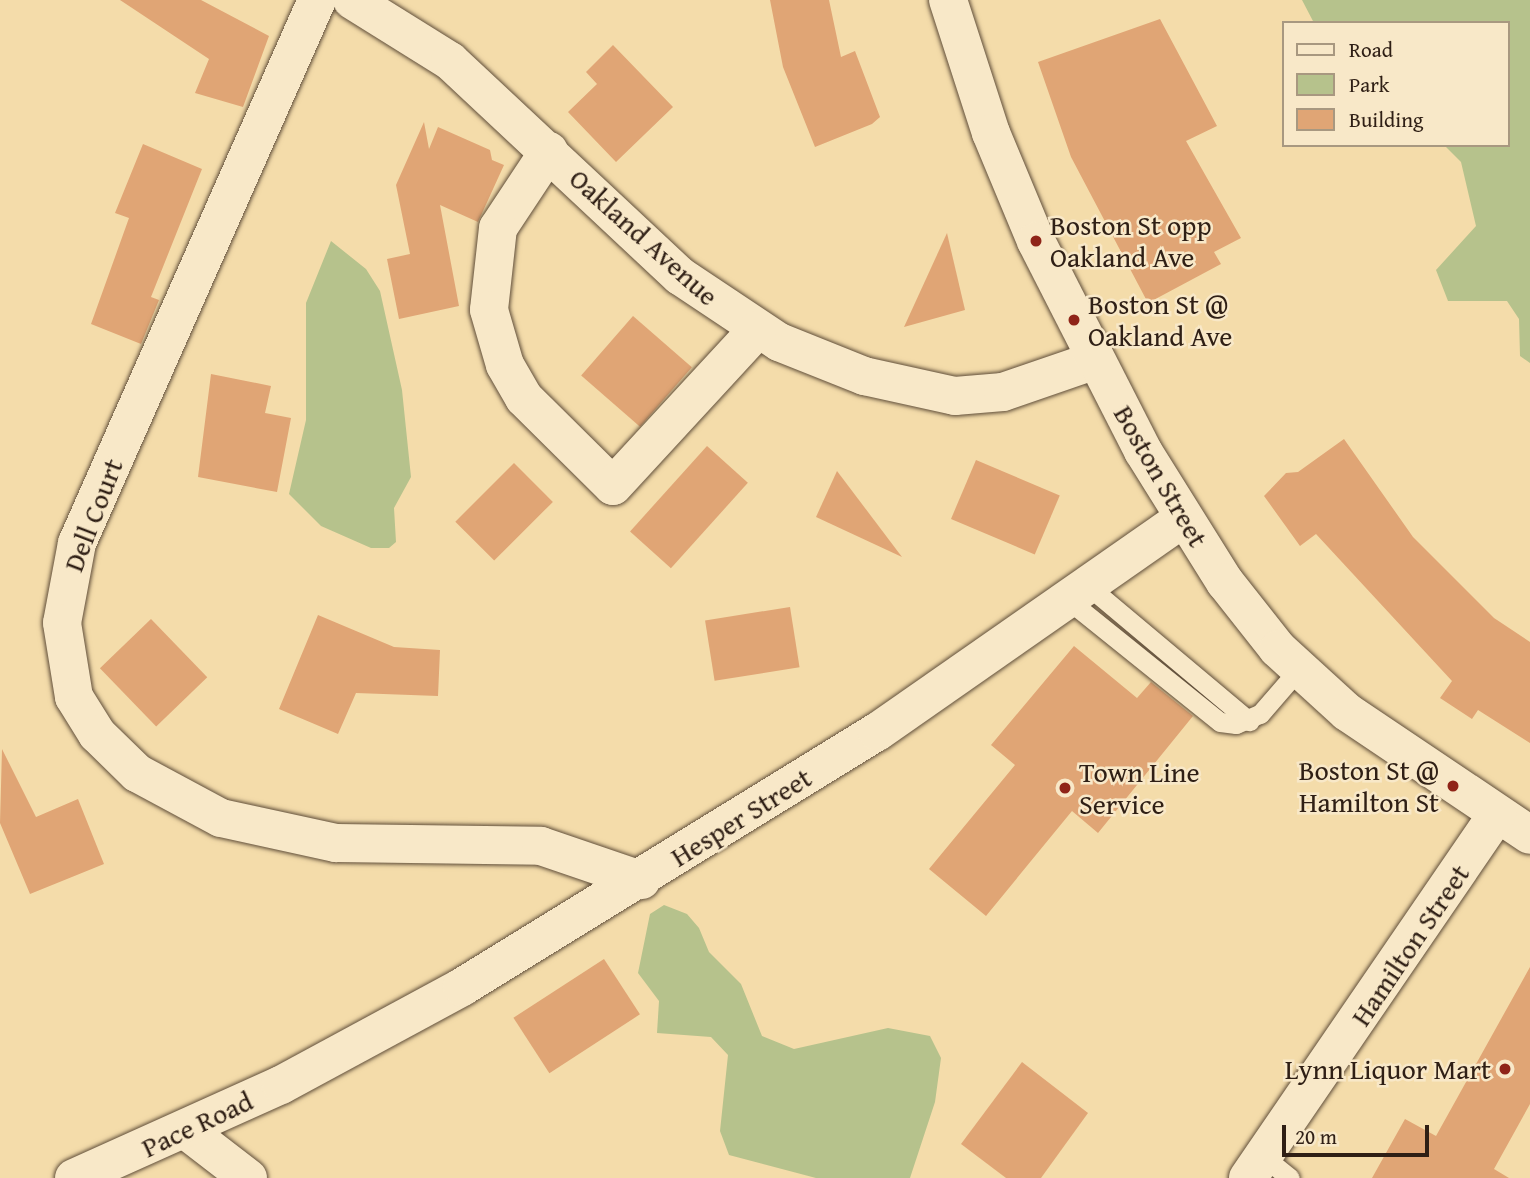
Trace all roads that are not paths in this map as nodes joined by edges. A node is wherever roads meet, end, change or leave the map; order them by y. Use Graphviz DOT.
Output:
graph roads {
  1 [pos="317,0"];
  2 [pos="352,0"];
  3 [pos="948,0"];
  4 [pos="549,152"];
  5 [pos="757,330"];
  6 [pos="1096,359"];
  7 [pos="1182,519"];
  8 [pos="1077,592"];
  9 [pos="1299,669"];
  10 [pos="1497,814"];
  11 [pos="1530,835"];
  12 [pos="641,880"];
  13 [pos="281,1085"];
  14 [pos="187,1131"];
  15 [pos="1267,1171"];
  16 [pos="74,1178"];
  17 [pos="248,1178"];
  1 -- 12 [label="street, Dell Court"];
  2 -- 4 [label="street, Oakland Avenue"];
  3 -- 6 [label="street, Boston Street"];
  4 -- 5 [label="street, Oakland Avenue"];
  4 -- 5 [label="street"];
  5 -- 6 [label="street, Oakland Avenue"];
  6 -- 7 [label="street, Boston Street"];
  7 -- 8 [label="street, Hesper Street"];
  7 -- 9 [label="street, Boston Street"];
  8 -- 9 [label="lane"];
  8 -- 12 [label="street, Hesper Street"];
  9 -- 10 [label="street, Boston Street"];
  10 -- 11 [label="street, Boston Street"];
  10 -- 15 [label="street, Hamilton Street"];
  12 -- 13 [label="street, Hesper Street"];
  13 -- 14 [label="street, Pace Road"];
  14 -- 16 [label="street, Pace Road"];
  14 -- 17 [label="street"];
}
